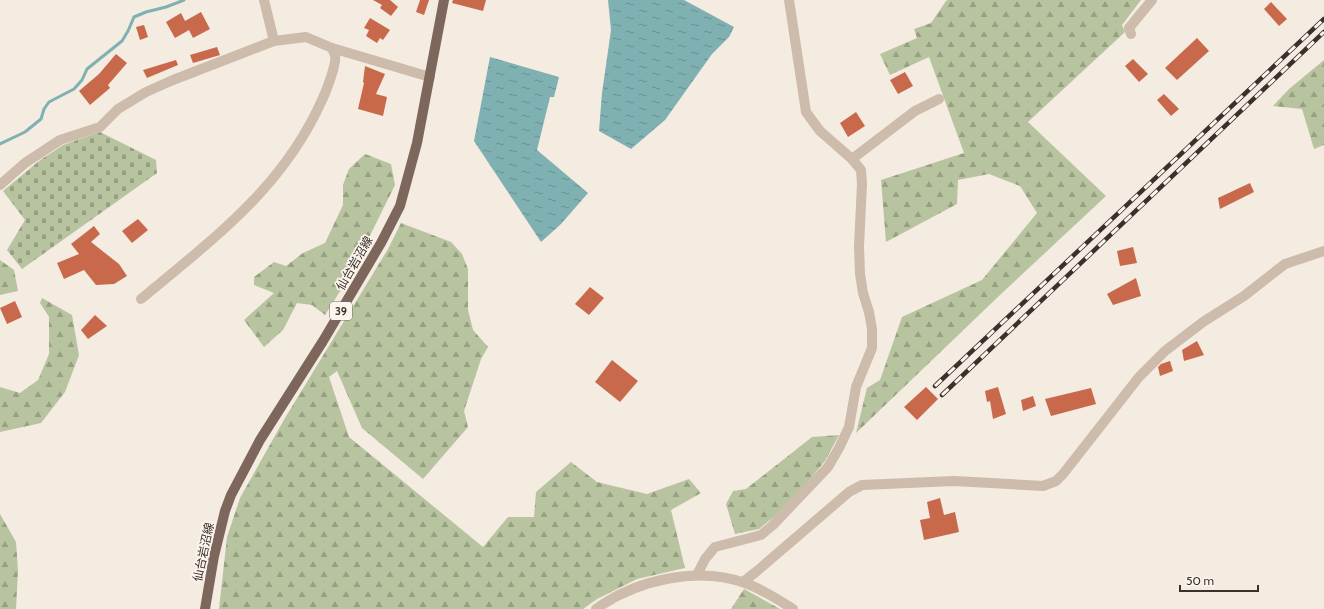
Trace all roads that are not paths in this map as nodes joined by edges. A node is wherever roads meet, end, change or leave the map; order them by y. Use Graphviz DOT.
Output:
graph roads {
  1 [pos="264,0"];
  2 [pos="444,0"];
  3 [pos="789,0"];
  4 [pos="1152,0"];
  5 [pos="1131,34"];
  6 [pos="274,41"];
  7 [pos="332,48"];
  8 [pos="430,77"];
  9 [pos="939,100"];
  10 [pos="852,159"];
  11 [pos="0,186"];
  12 [pos="1324,251"];
  13 [pos="141,299"];
  14 [pos="697,575"];
  15 [pos="743,582"];
  16 [pos="205,609"];
  17 [pos="596,609"];
  18 [pos="793,609"];
  1 -- 6 [label="street"];
  2 -- 8 [label="main road, 仙台岩沼線 / 39"];
  3 -- 10 [label="street"];
  4 -- 5 [label="street"];
  6 -- 7 [label="street"];
  6 -- 11 [label="street"];
  7 -- 8 [label="street"];
  7 -- 13 [label="street"];
  8 -- 16 [label="main road, 仙台岩沼線 / 39"];
  9 -- 10 [label="street"];
  10 -- 14 [label="street"];
  12 -- 15 [label="street"];
  14 -- 15 [label="street"];
  14 -- 17 [label="street"];
  15 -- 18 [label="street"];
}
